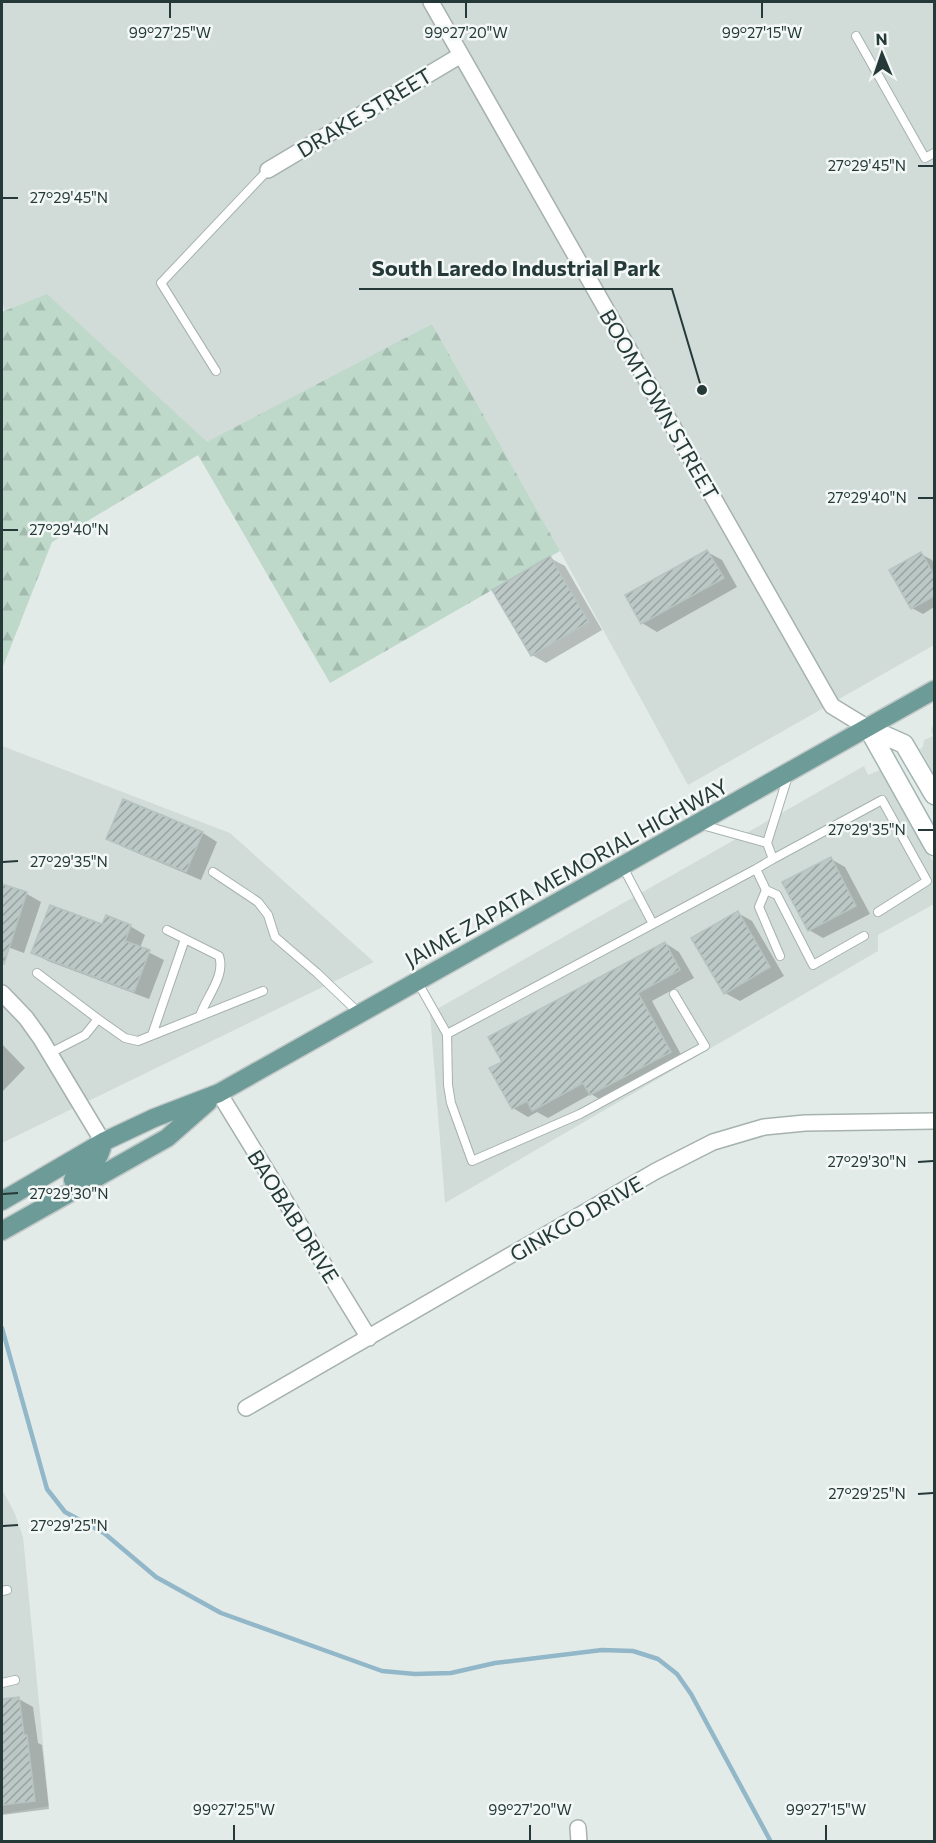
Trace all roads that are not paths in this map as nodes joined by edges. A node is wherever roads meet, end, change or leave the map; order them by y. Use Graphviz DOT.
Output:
graph roads {
  1 [pos="431,2"];
  2 [pos="856,36"];
  3 [pos="461,55"];
  4 [pos="934,153"];
  5 [pos="268,170"];
  6 [pos="216,370"];
  7 [pos="934,690"];
  8 [pos="868,728"];
  9 [pos="789,773"];
  10 [pos="934,795"];
  11 [pos="698,824"];
  12 [pos="767,843"];
  13 [pos="934,846"];
  14 [pos="773,859"];
  15 [pos="622,866"];
  16 [pos="756,869"];
  17 [pos="213,872"];
  18 [pos="931,880"];
  19 [pos="766,890"];
  20 [pos="878,912"];
  21 [pos="653,924"];
  22 [pos="167,930"];
  23 [pos="864,936"];
  24 [pos="185,939"];
  25 [pos="780,956"];
  26 [pos="37,973"];
  27 [pos="417,981"];
  28 [pos="263,991"];
  29 [pos="2,993"];
  30 [pos="674,994"];
  31 [pos="360,1014"];
  32 [pos="200,1016"];
  33 [pos="98,1019"];
  34 [pos="447,1034"];
  35 [pos="152,1035"];
  36 [pos="50,1053"];
  37 [pos="219,1093"];
  38 [pos="934,1121"];
  39 [pos="103,1142"];
  40 [pos="2,1201"];
  41 [pos="5,1229"];
  42 [pos="369,1338"];
  43 [pos="246,1408"];
  44 [pos="15,1680"];
  45 [pos="2,1683"];
  1 -- 3 [label="street, BOOMTOWN STREET"];
  2 -- 4 [label="lane"];
  3 -- 5 [label="street, DRAKE STREET"];
  3 -- 8 [label="street, BOOMTOWN STREET"];
  5 -- 6 [label="lane"];
  7 -- 8 [label="main road, JAIME ZAPATA MEMORIAL HIGHWAY"];
  8 -- 9 [label="main road, JAIME ZAPATA MEMORIAL HIGHWAY"];
  8 -- 10 [label="street"];
  8 -- 13 [label="street"];
  9 -- 11 [label="main road, JAIME ZAPATA MEMORIAL HIGHWAY"];
  9 -- 12 [label="lane"];
  11 -- 12 [label="lane"];
  11 -- 15 [label="main road, JAIME ZAPATA MEMORIAL HIGHWAY"];
  12 -- 14 [label="lane"];
  14 -- 16 [label="lane"];
  14 -- 18 [label="lane"];
  15 -- 21 [label="lane"];
  15 -- 27 [label="main road, JAIME ZAPATA MEMORIAL HIGHWAY"];
  16 -- 19 [label="lane"];
  16 -- 21 [label="lane"];
  17 -- 31 [label="lane"];
  18 -- 20 [label="lane"];
  19 -- 23 [label="lane"];
  19 -- 25 [label="lane"];
  21 -- 34 [label="lane"];
  22 -- 24 [label="lane"];
  24 -- 32 [label="lane"];
  24 -- 35 [label="lane"];
  26 -- 33 [label="lane"];
  27 -- 31 [label="main road, JAIME ZAPATA MEMORIAL HIGHWAY"];
  27 -- 34 [label="lane"];
  28 -- 32 [label="lane"];
  29 -- 36 [label="street"];
  30 -- 34 [label="lane"];
  31 -- 37 [label="main road, JAIME ZAPATA MEMORIAL HIGHWAY"];
  32 -- 35 [label="lane"];
  33 -- 35 [label="lane"];
  33 -- 36 [label="lane"];
  36 -- 39 [label="street"];
  37 -- 39 [label="main road, JAIME ZAPATA MEMORIAL HIGHWAY"];
  37 -- 41 [label="main road, JAIME ZAPATA MEMORIAL HIGHWAY"];
  37 -- 42 [label="street, BAOBAB DRIVE"];
  38 -- 42 [label="street, GINKGO DRIVE"];
  39 -- 40 [label="main road, JAIME ZAPATA MEMORIAL HIGHWAY"];
  39 -- 41 [label="main road"];
  42 -- 43 [label="street, GINKGO DRIVE"];
  44 -- 45 [label="lane"];
}
